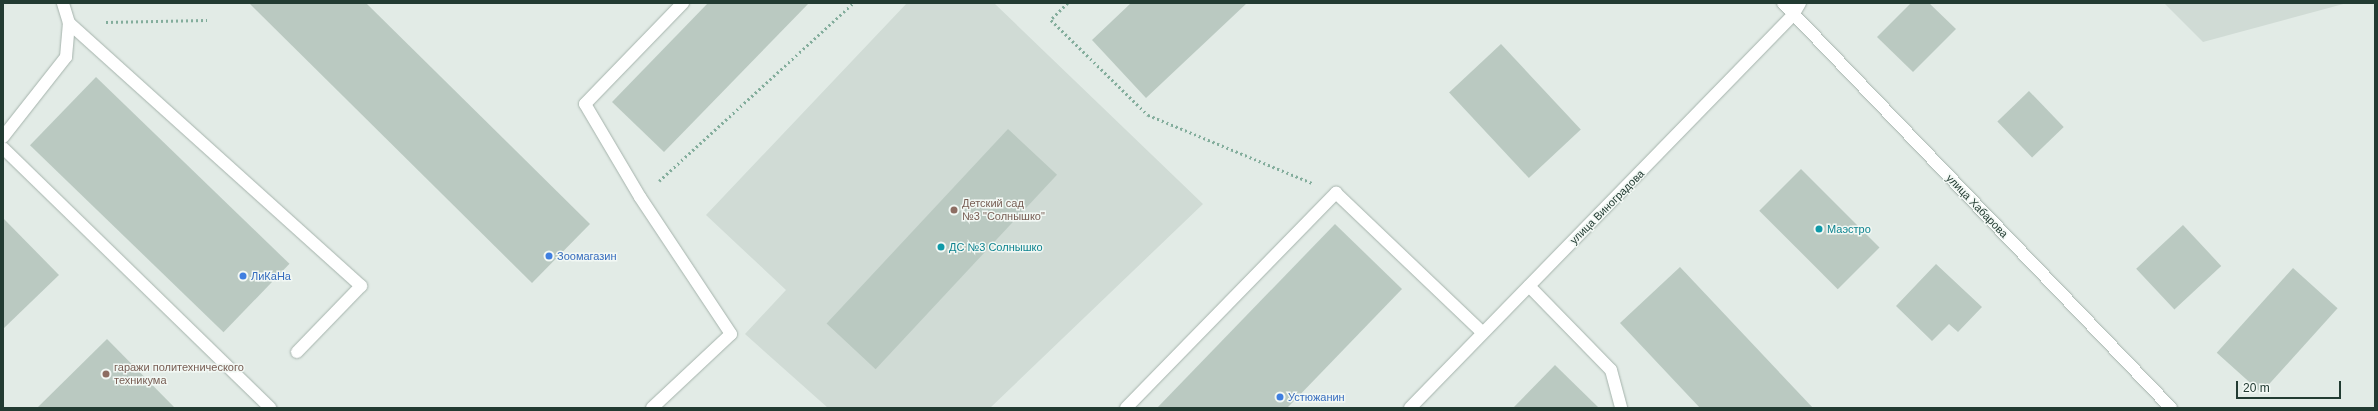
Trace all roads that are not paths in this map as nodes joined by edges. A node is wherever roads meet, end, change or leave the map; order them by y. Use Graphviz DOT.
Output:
graph roads {
  1 [pos="63,3"];
  2 [pos="683,3"];
  3 [pos="1783,3"];
  4 [pos="1800,3"];
  5 [pos="1793,15"];
  6 [pos="69,23"];
  7 [pos="3,137"];
  8 [pos="3,148"];
  9 [pos="1529,286"];
  10 [pos="1482,332"];
  11 [pos="297,352"];
  12 [pos="270,408"];
  13 [pos="652,408"];
  14 [pos="1126,408"];
  15 [pos="1410,408"];
  16 [pos="1620,408"];
  17 [pos="2172,408"];
  1 -- 6 [label="street"];
  2 -- 13 [label="street"];
  3 -- 5 [label="street, улица Хабарова"];
  4 -- 5 [label="street, улица Виноградова"];
  5 -- 9 [label="street, улица Виноградова"];
  5 -- 17 [label="street, улица Хабарова"];
  6 -- 7 [label="street"];
  6 -- 11 [label="street"];
  8 -- 12 [label="street"];
  9 -- 10 [label="street, улица Виноградова"];
  9 -- 16 [label="street"];
  10 -- 14 [label="street"];
  10 -- 15 [label="street, улица Виноградова"];
}
